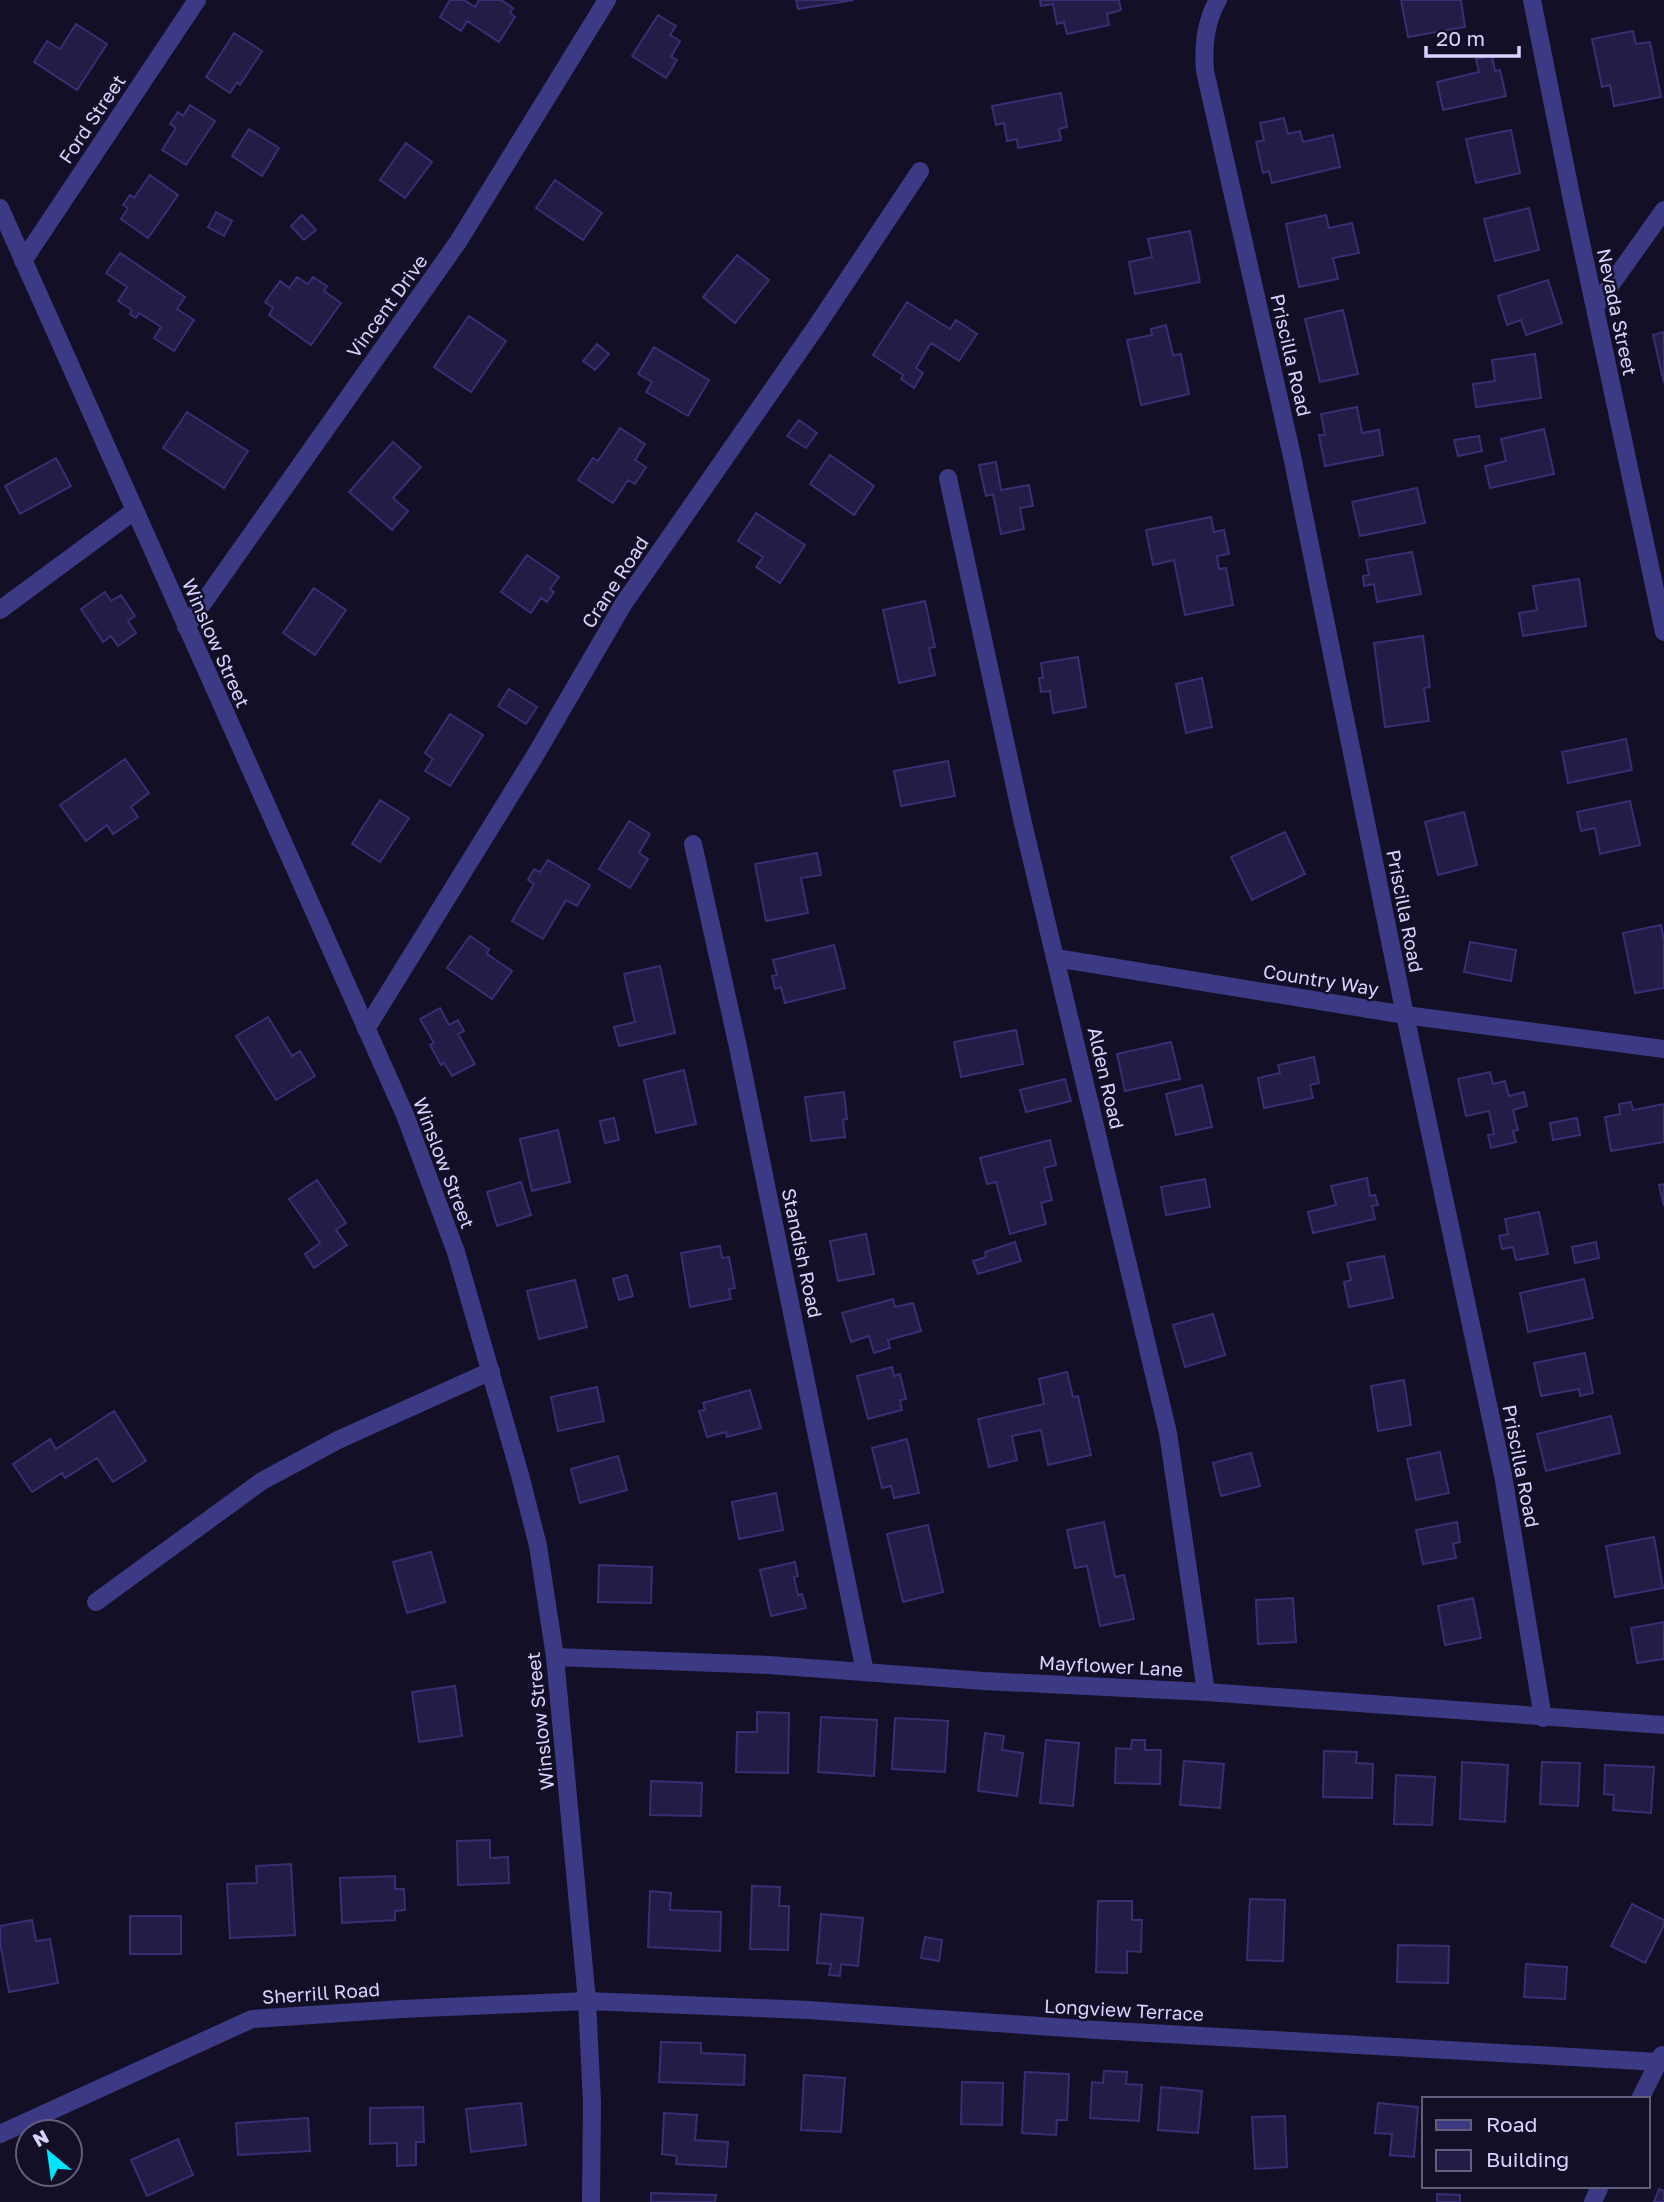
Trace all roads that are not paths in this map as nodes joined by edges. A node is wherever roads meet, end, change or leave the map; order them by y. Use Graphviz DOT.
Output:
graph roads {
  1 [pos="197,0"];
  2 [pos="607,0"];
  3 [pos="1218,0"];
  4 [pos="1532,0"];
  5 [pos="920,172"];
  6 [pos="0,208"];
  7 [pos="1664,210"];
  8 [pos="23,261"];
  9 [pos="1595,307"];
  10 [pos="948,478"];
  11 [pos="134,511"];
  12 [pos="0,610"];
  13 [pos="186,627"];
  14 [pos="1664,632"];
  15 [pos="693,844"];
  16 [pos="1056,958"];
  17 [pos="1405,1014"];
  18 [pos="366,1029"];
  19 [pos="1664,1049"];
  20 [pos="491,1371"];
  21 [pos="96,1602"];
  22 [pos="555,1657"];
  23 [pos="865,1672"];
  24 [pos="1206,1692"];
  25 [pos="1544,1718"];
  26 [pos="1664,1725"];
  27 [pos="586,2001"];
  28 [pos="1661,2057"];
  29 [pos="1641,2097"];
  30 [pos="0,2134"];
  31 [pos="591,2202"];
  1 -- 8 [label="street, Ford Street"];
  2 -- 13 [label="street, Vincent Drive"];
  3 -- 17 [label="street, Priscilla Road"];
  4 -- 9 [label="street, Nevada Street"];
  5 -- 18 [label="street, Crane Road"];
  6 -- 8 [label="street, Winslow Street"];
  7 -- 9 [label="street"];
  8 -- 11 [label="street, Winslow Street"];
  9 -- 14 [label="street, Nevada Street"];
  10 -- 16 [label="street, Alden Road"];
  11 -- 12 [label="street"];
  11 -- 13 [label="street, Winslow Street"];
  13 -- 18 [label="street, Winslow Street"];
  15 -- 23 [label="street, Standish Road"];
  16 -- 17 [label="street, Country Way"];
  16 -- 24 [label="street, Alden Road"];
  17 -- 19 [label="street, Country Way"];
  17 -- 25 [label="street, Priscilla Road"];
  18 -- 20 [label="street, Winslow Street"];
  20 -- 21 [label="street"];
  20 -- 22 [label="street, Winslow Street"];
  22 -- 23 [label="street, Mayflower Lane"];
  22 -- 27 [label="street, Winslow Street"];
  23 -- 24 [label="street, Mayflower Lane"];
  24 -- 25 [label="street, Mayflower Lane"];
  25 -- 26 [label="street, Mayflower Lane"];
  27 -- 28 [label="street, Longview Terrace"];
  27 -- 30 [label="street, Sherrill Road"];
  27 -- 31 [label="street, Winslow Street"];
  28 -- 29 [label="street"];
}
